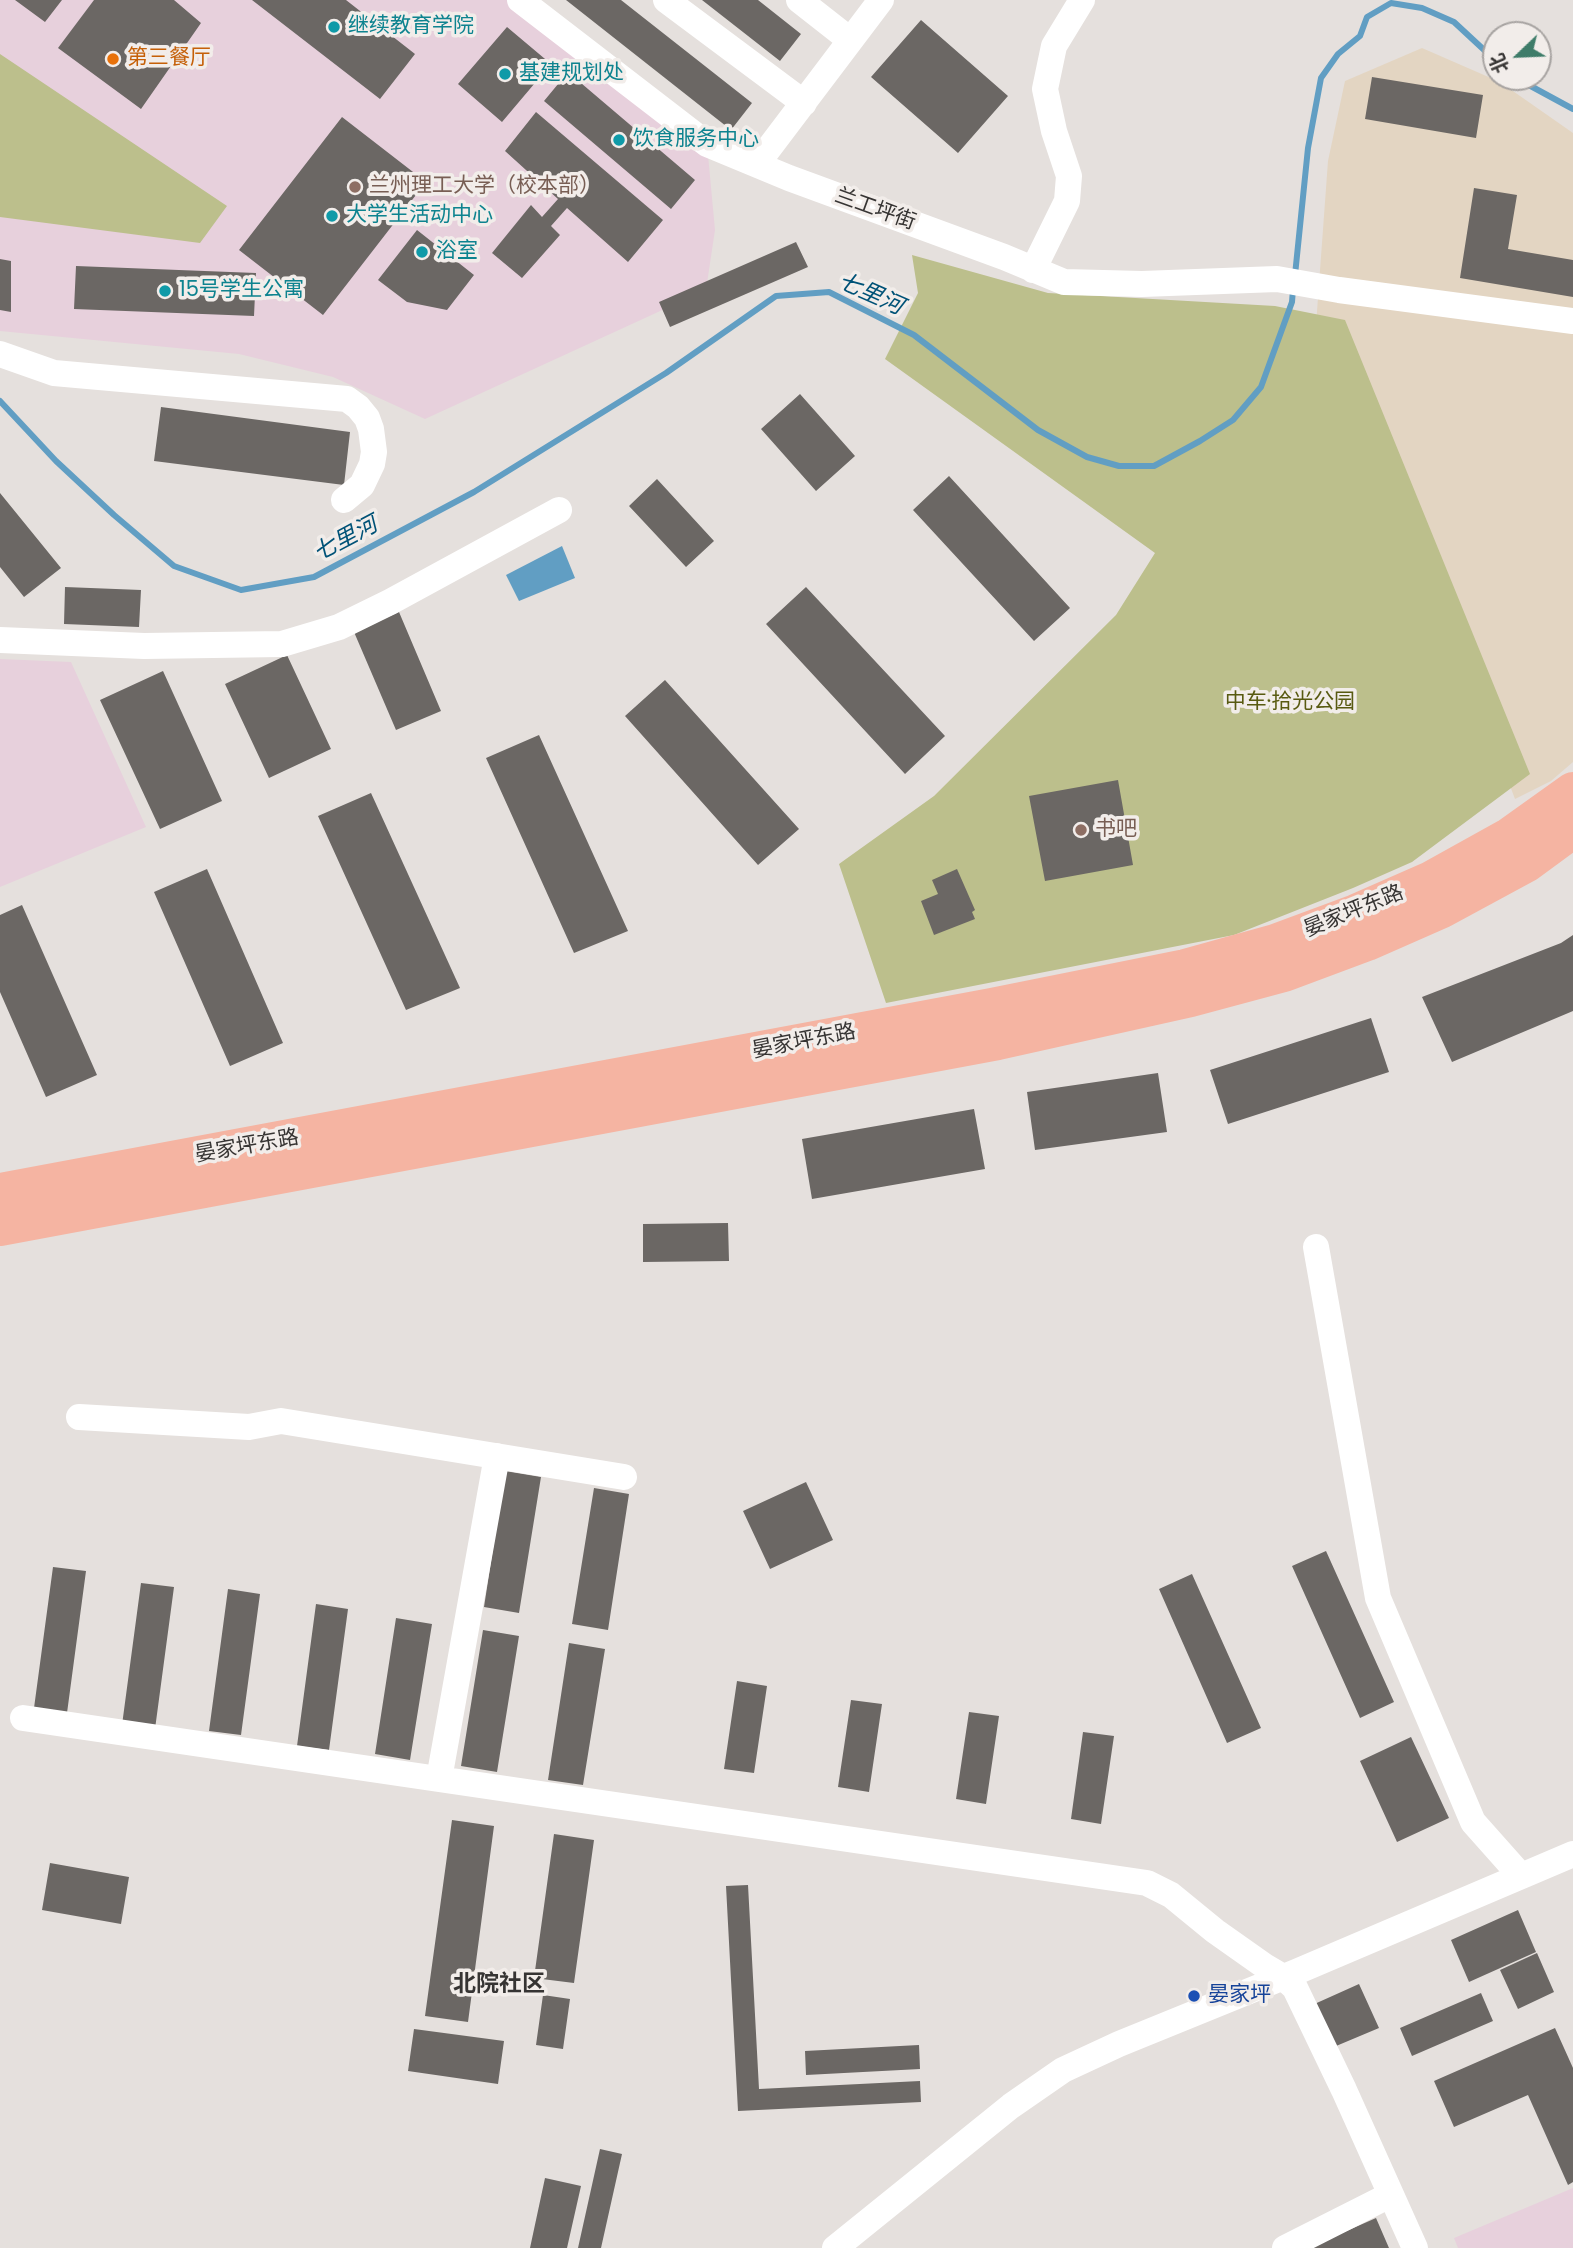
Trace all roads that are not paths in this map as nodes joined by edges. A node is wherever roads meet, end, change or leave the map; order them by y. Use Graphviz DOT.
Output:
graph roads {
  1 [pos="520,0"];
  2 [pos="666,0"];
  3 [pos="799,0"];
  4 [pos="881,0"];
  5 [pos="1082,0"];
  6 [pos="849,40"];
  7 [pos="804,103"];
  8 [pos="757,164"];
  9 [pos="1033,270"];
  10 [pos="1573,321"];
  11 [pos="0,354"];
  12 [pos="344,500"];
  13 [pos="559,510"];
  14 [pos="0,640"];
  15 [pos="1573,791"];
  16 [pos="1573,829"];
  17 [pos="1519,849"];
  18 [pos="0,1192"];
  19 [pos="0,1227"];
  20 [pos="1316,1247"];
  21 [pos="79,1417"];
  22 [pos="497,1456"];
  23 [pos="624,1477"];
  24 [pos="23,1717"];
  25 [pos="439,1779"];
  26 [pos="1573,1854"];
  27 [pos="1521,1876"];
  28 [pos="1283,1977"];
  29 [pos="1390,2195"];
  30 [pos="861,2236"];
  31 [pos="835,2248"];
  32 [pos="1285,2248"];
  33 [pos="1415,2248"];
  1 -- 8 [label="street, 兰工坪街"];
  2 -- 7 [label="street"];
  3 -- 6 [label="street"];
  4 -- 6 [label="street"];
  5 -- 9 [label="street"];
  6 -- 7 [label="street"];
  7 -- 8 [label="street"];
  8 -- 9 [label="street, 兰工坪街"];
  9 -- 10 [label="street, 兰工坪街"];
  11 -- 12 [label="street"];
  13 -- 14 [label="street"];
  15 -- 17 [label="highway, 晏家坪东路"];
  16 -- 17 [label="highway, 晏家坪东路"];
  17 -- 18 [label="highway, 晏家坪东路"];
  17 -- 19 [label="highway, 晏家坪东路"];
  20 -- 27 [label="street"];
  21 -- 22 [label="street"];
  22 -- 23 [label="street"];
  22 -- 25 [label="street"];
  24 -- 25 [label="street"];
  25 -- 28 [label="street"];
  26 -- 27 [label="street"];
  27 -- 28 [label="street"];
  28 -- 29 [label="street"];
  28 -- 30 [label="street"];
  29 -- 32 [label="street"];
  29 -- 33 [label="street"];
  30 -- 31 [label="street"];
}
